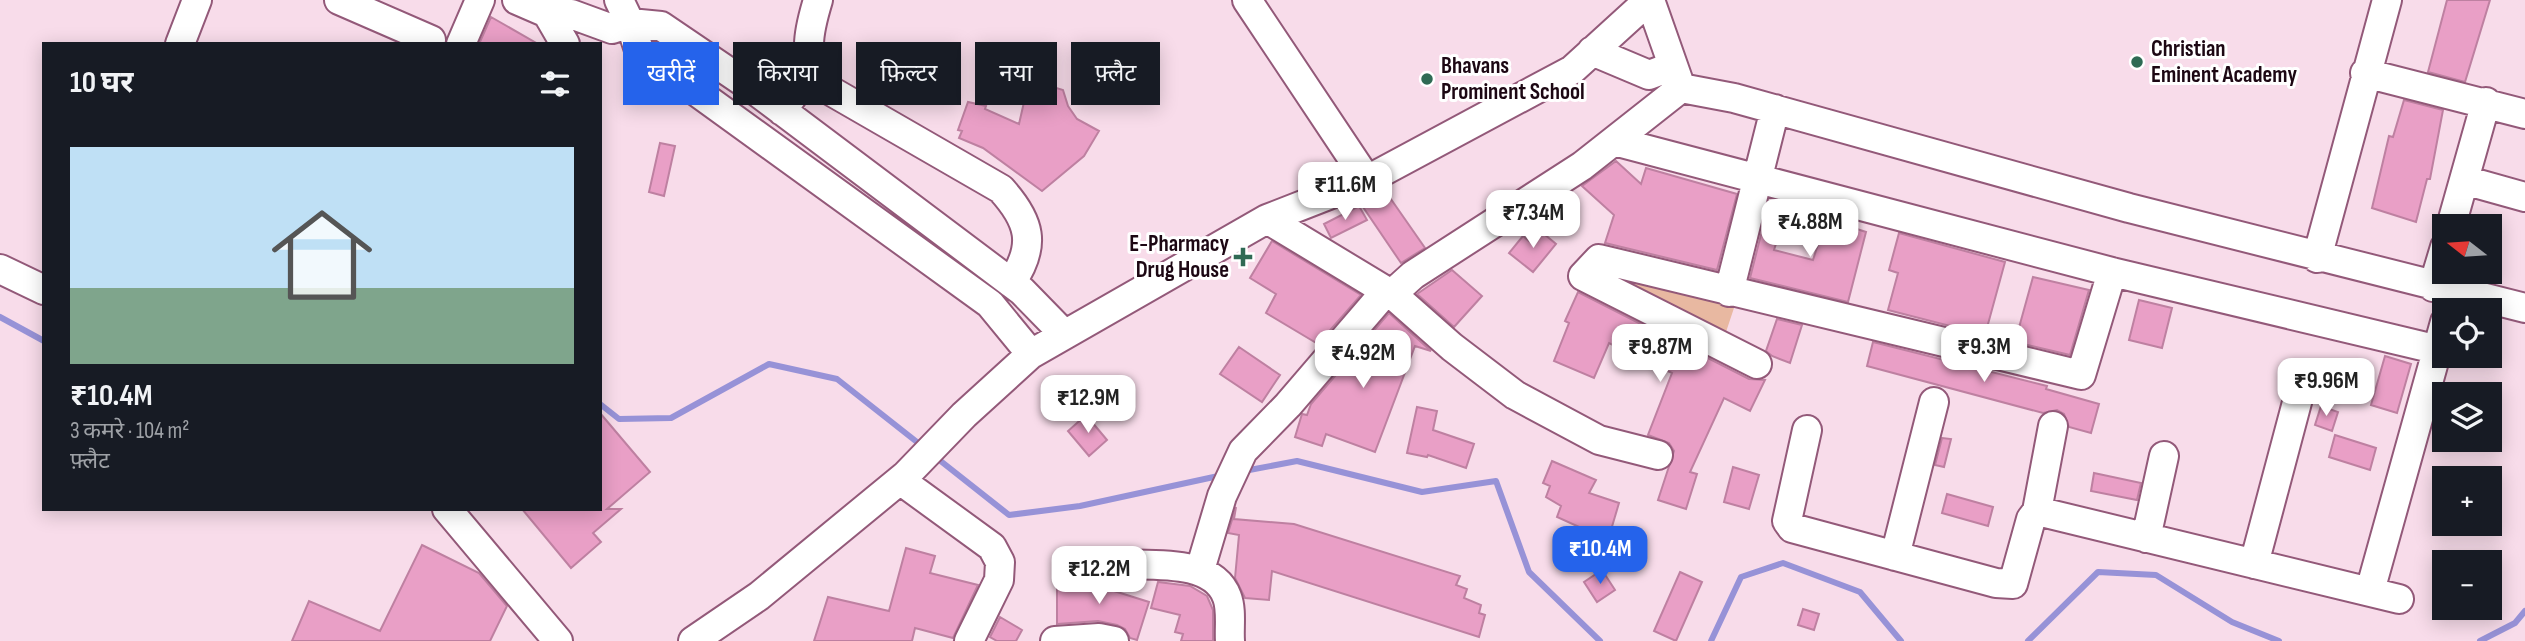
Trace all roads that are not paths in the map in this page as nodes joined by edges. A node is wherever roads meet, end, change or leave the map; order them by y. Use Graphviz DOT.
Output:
graph roads {
  1 [pos="197,0"];
  2 [pos="339,0"];
  3 [pos="480,0"];
  4 [pos="517,0"];
  5 [pos="818,0"];
  6 [pos="1247,0"];
  7 [pos="1650,0"];
  8 [pos="2386,0"];
  9 [pos="625,11"];
  10 [pos="547,13"];
  11 [pos="431,40"];
  12 [pos="181,42"];
  13 [pos="462,42"];
  14 [pos="564,42"];
  15 [pos="809,42"];
  16 [pos="1592,51"];
  17 [pos="2365,73"];
  18 [pos="1677,77"];
  19 [pos="842,97"];
  20 [pos="2486,102"];
  21 [pos="786,105"];
  22 [pos="1774,109"];
  23 [pos="782,111"];
  24 [pos="2525,114"];
  25 [pos="1614,141"];
  26 [pos="1759,179"];
  27 [pos="1367,180"];
  28 [pos="2464,180"];
  29 [pos="2525,197"];
  30 [pos="2454,214"];
  31 [pos="1267,219"];
  32 [pos="2317,258"];
  33 [pos="0,269"];
  34 [pos="2112,272"];
  35 [pos="1011,283"];
  36 [pos="42,289"];
  37 [pos="1729,292"];
  38 [pos="1389,293"];
  39 [pos="2444,296"];
  40 [pos="2525,308"];
  41 [pos="1063,333"];
  42 [pos="2432,348"];
  43 [pos="1031,354"];
  44 [pos="1757,364"];
  45 [pos="2434,368"];
  46 [pos="2301,391"];
  47 [pos="1934,402"];
  48 [pos="2053,426"];
  49 [pos="1807,430"];
  50 [pos="1658,455"];
  51 [pos="2164,456"];
  52 [pos="903,478"];
  53 [pos="449,511"];
  54 [pos="2037,511"];
  55 [pos="2146,538"];
  56 [pos="1895,556"];
  57 [pos="1118,564"];
  58 [pos="2254,564"];
  59 [pos="1200,570"];
  60 [pos="2370,591"];
  61 [pos="2399,599"];
  62 [pos="558,641"];
  63 [pos="693,641"];
  64 [pos="969,641"];
  65 [pos="1055,641"];
  66 [pos="1114,641"];
  67 [pos="1230,641"];
  1 -- 12 [label="street"];
  2 -- 11 [label="street"];
  3 -- 13 [label="street"];
  4 -- 10 [label="street"];
  5 -- 15 [label="street"];
  6 -- 27 [label="street"];
  7 -- 16 [label="street"];
  7 -- 18 [label="street"];
  8 -- 17 [label="street"];
  9 -- 10 [label="street"];
  9 -- 23 [label="street"];
  9 -- 43 [label="street"];
  10 -- 14 [label="street"];
  16 -- 18 [label="street"];
  16 -- 27 [label="street"];
  17 -- 20 [label="street"];
  17 -- 32 [label="street"];
  18 -- 22 [label="street"];
  18 -- 25 [label="street"];
  19 -- 35 [label="street"];
  20 -- 24 [label="street"];
  20 -- 28 [label="street"];
  21 -- 23 [label="street"];
  22 -- 26 [label="street"];
  22 -- 32 [label="street"];
  23 -- 35 [label="street"];
  25 -- 26 [label="street"];
  25 -- 38 [label="street"];
  26 -- 34 [label="street"];
  26 -- 37 [label="street"];
  27 -- 31 [label="street"];
  28 -- 29 [label="street"];
  28 -- 30 [label="street"];
  31 -- 38 [label="street"];
  31 -- 41 [label="street"];
  32 -- 39 [label="street"];
  33 -- 36 [label="street"];
  34 -- 37 [label="street"];
  34 -- 42 [label="street"];
  35 -- 41 [label="street"];
  37 -- 44 [label="street"];
  38 -- 50 [label="street"];
  38 -- 59 [label="street"];
  39 -- 40 [label="street"];
  41 -- 43 [label="street"];
  43 -- 52 [label="street"];
  45 -- 60 [label="street"];
  46 -- 58 [label="street"];
  47 -- 56 [label="street"];
  48 -- 54 [label="street"];
  49 -- 56 [label="street"];
  51 -- 55 [label="street"];
  52 -- 63 [label="street"];
  52 -- 64 [label="street"];
  53 -- 62 [label="street"];
  54 -- 55 [label="street"];
  54 -- 56 [label="street"];
  55 -- 58 [label="street"];
  57 -- 59 [label="street"];
  58 -- 60 [label="street"];
  59 -- 67 [label="street"];
  60 -- 61 [label="street"];
  65 -- 66 [label="street"];
}
